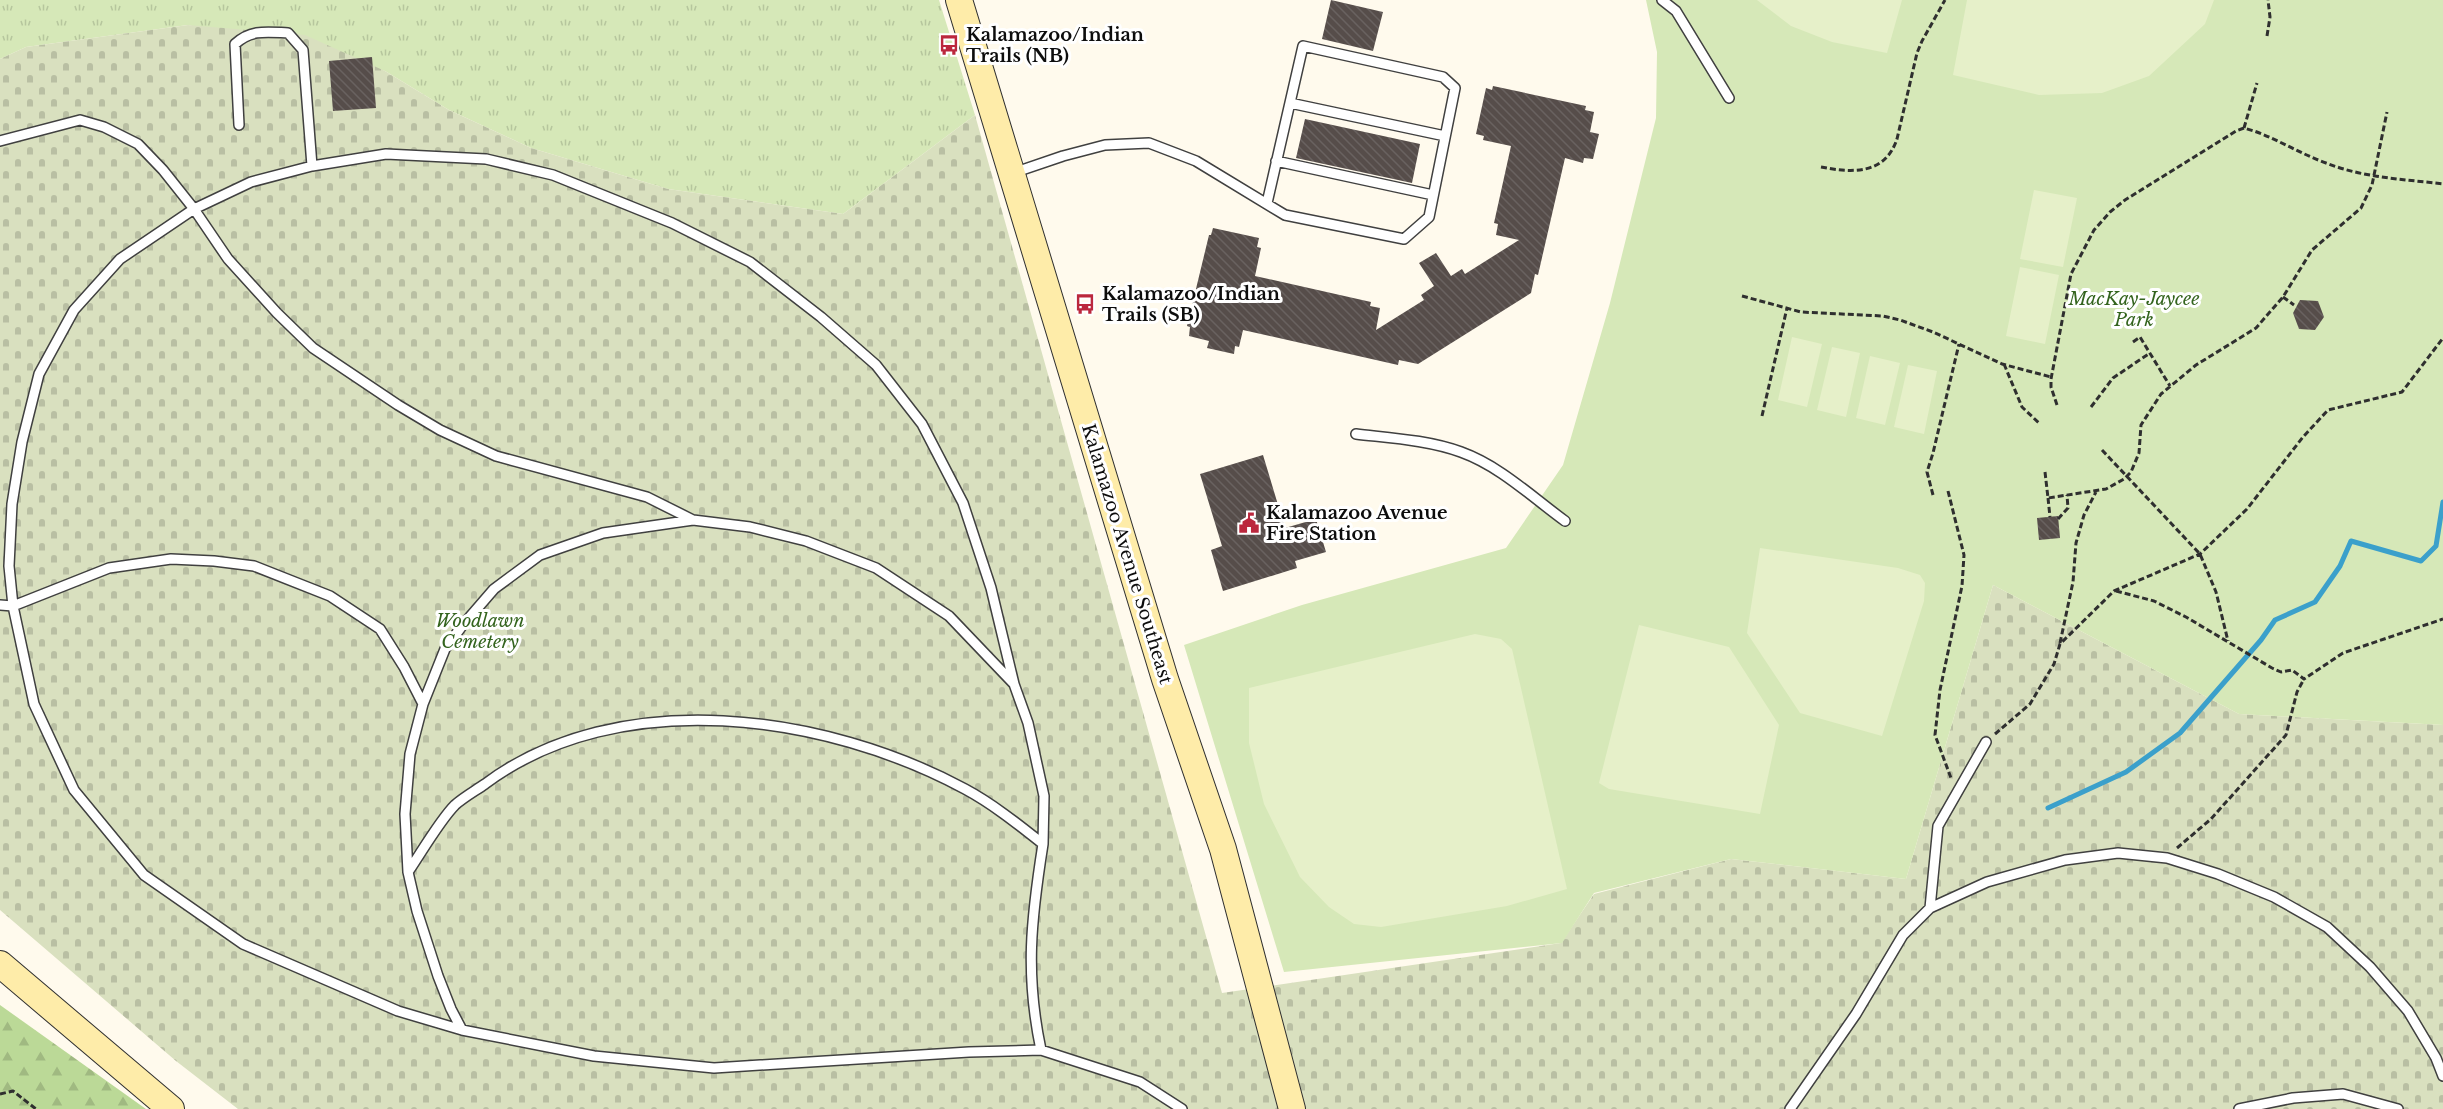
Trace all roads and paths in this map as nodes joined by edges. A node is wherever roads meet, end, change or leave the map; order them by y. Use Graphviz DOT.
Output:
graph roads {
  1 [pos="959,0"];
  2 [pos="1662,0"];
  3 [pos="1945,0"];
  4 [pos="2268,0"];
  5 [pos="2267,36"];
  6 [pos="2257,83"];
  7 [pos="1729,98"];
  8 [pos="1290,103"];
  9 [pos="2387,112"];
  10 [pos="239,125"];
  11 [pos="2244,129"];
  12 [pos="1445,136"];
  13 [pos="0,141"];
  14 [pos="1276,161"];
  15 [pos="312,166"];
  16 [pos="1821,167"];
  17 [pos="1011,174"];
  18 [pos="2374,177"];
  19 [pos="2443,184"];
  20 [pos="1433,195"];
  21 [pos="1267,203"];
  22 [pos="194,209"];
  23 [pos="1742,296"];
  24 [pos="2283,297"];
  25 [pos="2294,305"];
  26 [pos="1787,308"];
  27 [pos="2443,338"];
  28 [pos="2133,342"];
  29 [pos="1959,344"];
  30 [pos="2150,353"];
  31 [pos="2004,364"];
  32 [pos="2051,377"];
  33 [pos="2170,386"];
  34 [pos="2057,405"];
  35 [pos="2091,407"];
  36 [pos="1762,416"];
  37 [pos="2040,424"];
  38 [pos="1356,434"];
  39 [pos="2102,450"];
  40 [pos="2044,472"];
  41 [pos="2127,476"];
  42 [pos="1948,491"];
  43 [pos="2096,492"];
  44 [pos="1933,495"];
  45 [pos="2067,495"];
  46 [pos="2048,498"];
  47 [pos="2050,517"];
  48 [pos="2058,519"];
  49 [pos="693,520"];
  50 [pos="1565,521"];
  51 [pos="2200,554"];
  52 [pos="2114,591"];
  53 [pos="0,605"];
  54 [pos="13,606"];
  55 [pos="2443,619"];
  56 [pos="2228,641"];
  57 [pos="2060,644"];
  58 [pos="2304,679"];
  59 [pos="1014,684"];
  60 [pos="423,704"];
  61 [pos="1986,742"];
  62 [pos="1956,791"];
  63 [pos="1043,844"];
  64 [pos="2167,858"];
  65 [pos="408,872"];
  66 [pos="1930,908"];
  67 [pos="0,964"];
  68 [pos="462,1030"];
  69 [pos="1041,1050"];
  70 [pos="2443,1076"];
  71 [pos="0,1094"];
  72 [pos="36,1109"];
  73 [pos="171,1109"];
  74 [pos="1182,1109"];
  75 [pos="1292,1109"];
  76 [pos="1790,1109"];
  77 [pos="2239,1109"];
  78 [pos="2398,1109"];
  1 -- 17 [label="main road, Kalamazoo Avenue Southeast"];
  2 -- 7 [label="lane"];
  3 -- 16 [label="path"];
  4 -- 5 [label="path"];
  6 -- 11 [label="path"];
  8 -- 12 [label="lane"];
  8 -- 12 [label="lane"];
  8 -- 14 [label="lane"];
  9 -- 18 [label="path"];
  10 -- 15 [label="lane"];
  11 -- 18 [label="path"];
  11 -- 32 [label="path"];
  12 -- 20 [label="lane"];
  13 -- 22 [label="lane"];
  14 -- 20 [label="lane"];
  14 -- 21 [label="lane"];
  15 -- 22 [label="lane"];
  15 -- 59 [label="lane"];
  17 -- 21 [label="lane"];
  17 -- 75 [label="main road, Kalamazoo Avenue Southeast"];
  18 -- 19 [label="path"];
  18 -- 24 [label="path"];
  20 -- 21 [label="lane"];
  22 -- 49 [label="lane"];
  22 -- 54 [label="lane"];
  23 -- 26 [label="path"];
  24 -- 25 [label="path"];
  24 -- 33 [label="path"];
  26 -- 29 [label="path"];
  26 -- 36 [label="path"];
  27 -- 51 [label="path"];
  28 -- 30 [label="path"];
  29 -- 31 [label="path"];
  29 -- 44 [label="path"];
  30 -- 33 [label="path"];
  30 -- 35 [label="path"];
  31 -- 32 [label="path"];
  31 -- 37 [label="path"];
  32 -- 34 [label="path"];
  33 -- 41 [label="path"];
  38 -- 50 [label="lane"];
  39 -- 41 [label="path"];
  40 -- 46 [label="path"];
  41 -- 43 [label="path"];
  41 -- 51 [label="path"];
  42 -- 62 [label="path"];
  43 -- 45 [label="path"];
  43 -- 57 [label="path"];
  45 -- 46 [label="path"];
  45 -- 48 [label="path"];
  46 -- 47 [label="path"];
  49 -- 59 [label="lane"];
  49 -- 60 [label="lane"];
  51 -- 52 [label="path"];
  51 -- 56 [label="path"];
  52 -- 56 [label="path"];
  52 -- 57 [label="path"];
  53 -- 54 [label="lane"];
  54 -- 60 [label="lane"];
  54 -- 68 [label="lane"];
  55 -- 58 [label="path"];
  56 -- 58 [label="path"];
  57 -- 61 [label="path"];
  58 -- 64 [label="path"];
  59 -- 63 [label="lane"];
  60 -- 65 [label="lane"];
  61 -- 62 [label="lane"];
  62 -- 66 [label="lane"];
  63 -- 65 [label="lane"];
  63 -- 69 [label="lane"];
  64 -- 66 [label="lane"];
  64 -- 70 [label="lane"];
  65 -- 68 [label="lane"];
  66 -- 76 [label="lane"];
  67 -- 73 [label="main road"];
  68 -- 69 [label="lane"];
  69 -- 74 [label="lane"];
  71 -- 72 [label="path"];
  77 -- 78 [label="lane"];
}
